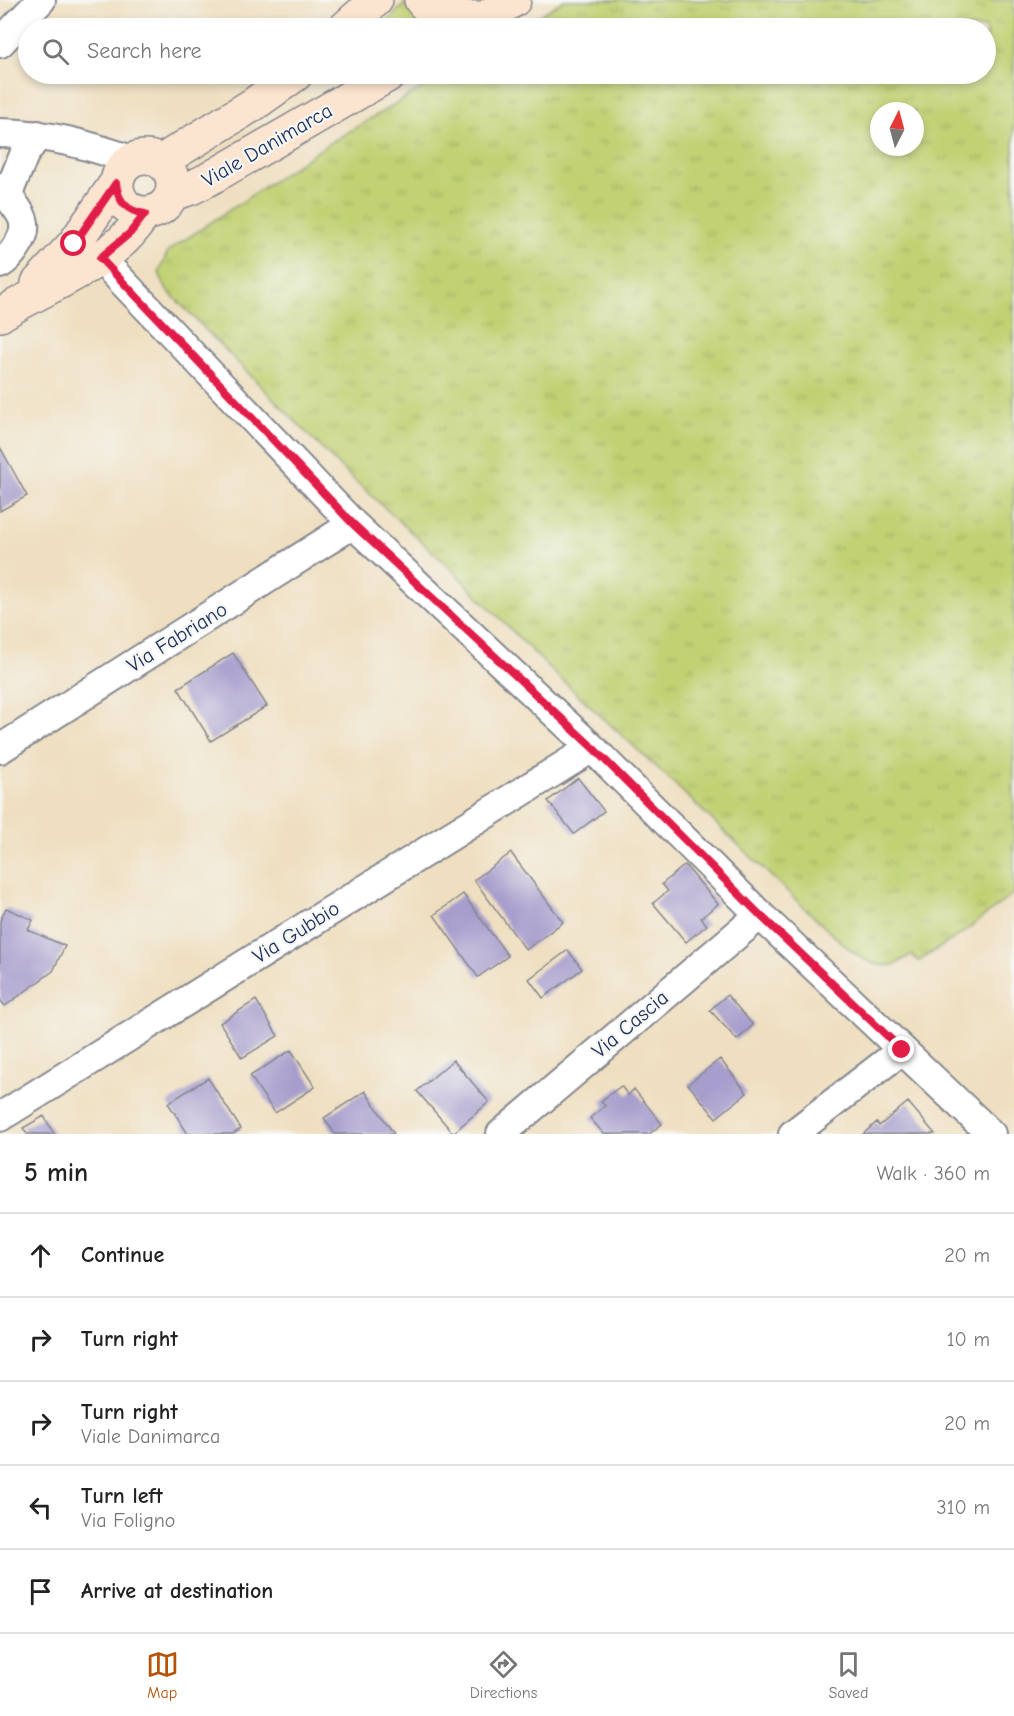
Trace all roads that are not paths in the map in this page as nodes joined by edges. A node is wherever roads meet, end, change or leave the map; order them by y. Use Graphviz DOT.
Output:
graph roads {
  1 [pos="41,0"];
  2 [pos="376,0"];
  3 [pos="421,0"];
  4 [pos="514,0"];
  5 [pos="24,18"];
  6 [pos="356,18"];
  7 [pos="467,18"];
  8 [pos="485,18"];
  9 [pos="18,24"];
  10 [pos="0,43"];
  11 [pos="282,84"];
  12 [pos="373,84"];
  13 [pos="0,133"];
  14 [pos="38,135"];
  15 [pos="136,168"];
  16 [pos="3,192"];
  17 [pos="172,194"];
  18 [pos="145,214"];
  19 [pos="100,258"];
  20 [pos="4,261"];
  21 [pos="10,308"];
  22 [pos="353,524"];
  23 [pos="592,747"];
  24 [pos="0,749"];
  25 [pos="760,915"];
  26 [pos="902,1050"];
  27 [pos="0,1117"];
  28 [pos="501,1134"];
  29 [pos="793,1134"];
  30 [pos="991,1134"];
  1 -- 5 [label="street"];
  2 -- 6 [label="main road"];
  3 -- 7 [label="main road"];
  4 -- 8 [label="main road"];
  9 -- 10 [label="street"];
  11 -- 15 [label="main road"];
  12 -- 17 [label="main road, Viale Danimarca"];
  13 -- 14 [label="street"];
  14 -- 15 [label="street"];
  14 -- 16 [label="street"];
  15 -- 17 [label="main road"];
  15 -- 18 [label="main road"];
  15 -- 21 [label="main road"];
  16 -- 20 [label="street"];
  17 -- 18 [label="main road"];
  18 -- 19 [label="main road"];
  19 -- 21 [label="main road"];
  19 -- 22 [label="street"];
  22 -- 23 [label="street"];
  22 -- 24 [label="street, Via Fabriano"];
  23 -- 25 [label="street"];
  23 -- 27 [label="street, Via Gubbio"];
  25 -- 26 [label="street"];
  25 -- 28 [label="street, Via Cascia"];
  26 -- 29 [label="street"];
  26 -- 30 [label="street"];
}
